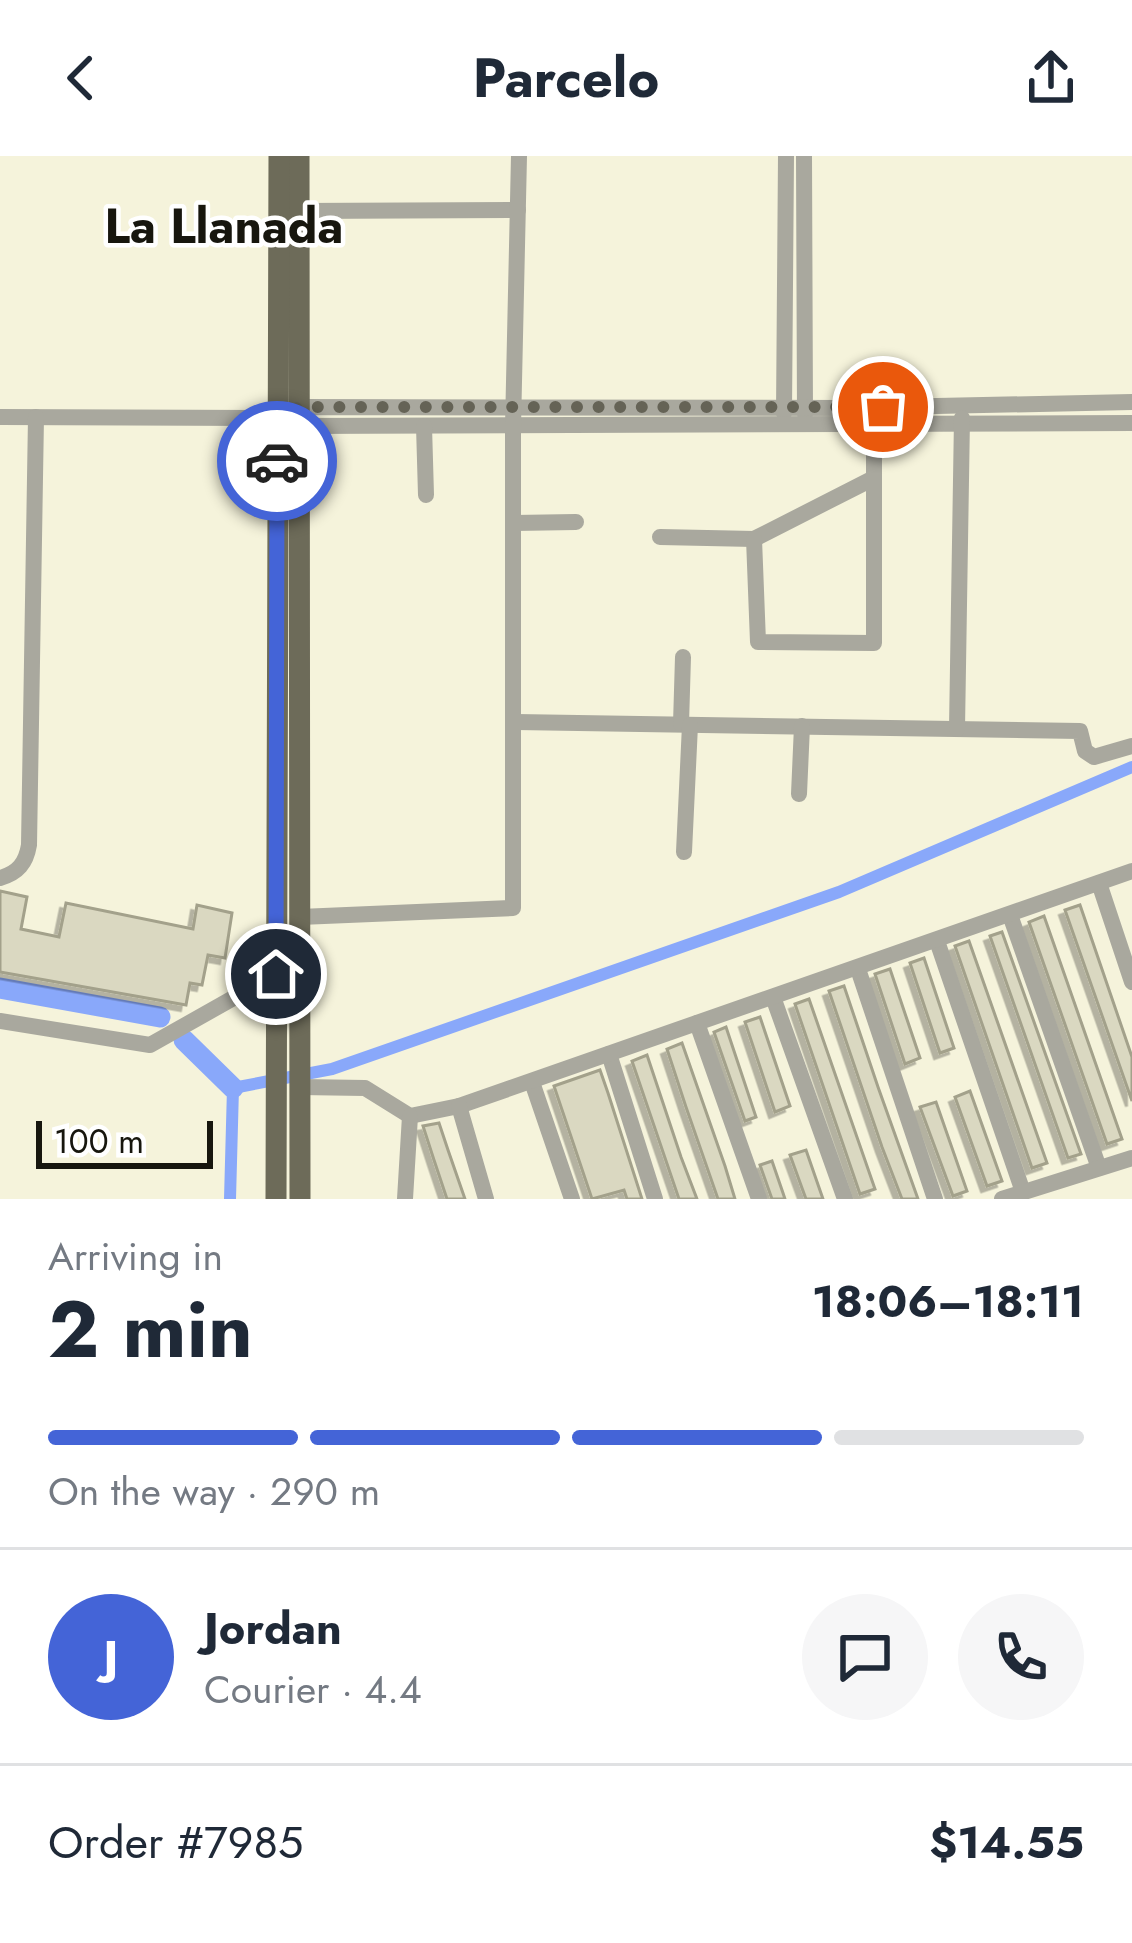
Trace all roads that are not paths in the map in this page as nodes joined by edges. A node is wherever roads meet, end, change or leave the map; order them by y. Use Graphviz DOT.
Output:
graph roads {
  1 [pos="279,156"];
  2 [pos="299,156"];
  3 [pos="519,156"];
  4 [pos="786,156"];
  5 [pos="804,156"];
  6 [pos="518,210"];
  7 [pos="299,211"];
  8 [pos="1132,402"];
  9 [pos="963,405"];
  10 [pos="516,407"];
  11 [pos="784,407"];
  12 [pos="805,407"];
  13 [pos="0,417"];
  14 [pos="36,417"];
  15 [pos="299,417"];
  16 [pos="277,418"];
  17 [pos="1132,423"];
  18 [pos="962,426"];
  19 [pos="424,427"];
  20 [pos="513,427"];
  21 [pos="784,427"];
  22 [pos="805,427"];
  23 [pos="874,427"];
  24 [pos="874,478"];
  25 [pos="426,495"];
  26 [pos="576,522"];
  27 [pos="514,523"];
  28 [pos="660,537"];
  29 [pos="754,539"];
  30 [pos="683,657"];
  31 [pos="516,722"];
  32 [pos="685,724"];
  33 [pos="802,726"];
  34 [pos="957,729"];
  35 [pos="1132,746"];
  36 [pos="799,794"];
  37 [pos="684,852"];
  38 [pos="1132,871"];
  39 [pos="0,878"];
  40 [pos="1100,883"];
  41 [pos="1010,915"];
  42 [pos="300,917"];
  43 [pos="937,940"];
  44 [pos="300,952"];
  45 [pos="858,969"];
  46 [pos="276,974"];
  47 [pos="1132,982"];
  48 [pos="300,989"];
  49 [pos="773,998"];
  50 [pos="0,1022"];
  51 [pos="697,1023"];
  52 [pos="609,1054"];
  53 [pos="532,1082"];
  54 [pos="300,1087"];
  55 [pos="459,1106"];
  56 [pos="410,1115"];
  57 [pos="1132,1158"];
  58 [pos="1099,1168"];
  59 [pos="1023,1192"];
  60 [pos="276,1199"];
  61 [pos="300,1199"];
  62 [pos="405,1199"];
  63 [pos="487,1199"];
  64 [pos="572,1199"];
  65 [pos="655,1199"];
  66 [pos="759,1199"];
  67 [pos="845,1199"];
  68 [pos="934,1199"];
  69 [pos="1002,1199"];
  1 -- 16 [label="main road"];
  2 -- 7 [label="main road"];
  3 -- 6 [label="street"];
  4 -- 11 [label="street"];
  5 -- 12 [label="street"];
  6 -- 7 [label="street"];
  6 -- 10 [label="street"];
  7 -- 15 [label="main road"];
  8 -- 9 [label="street"];
  9 -- 12 [label="street"];
  9 -- 18 [label="street"];
  10 -- 11 [label="street"];
  10 -- 15 [label="street"];
  10 -- 20 [label="street"];
  11 -- 12 [label="street"];
  11 -- 21 [label="street"];
  12 -- 22 [label="street"];
  13 -- 14 [label="street"];
  14 -- 16 [label="street"];
  14 -- 39 [label="street"];
  15 -- 16 [label="street"];
  15 -- 19 [label="street"];
  15 -- 42 [label="main road"];
  16 -- 46 [label="main road"];
  17 -- 18 [label="street"];
  18 -- 23 [label="street"];
  18 -- 34 [label="street"];
  19 -- 20 [label="street"];
  19 -- 25 [label="street"];
  20 -- 21 [label="street"];
  20 -- 27 [label="street"];
  21 -- 22 [label="street"];
  22 -- 23 [label="street"];
  23 -- 24 [label="street"];
  24 -- 29 [label="street"];
  24 -- 29 [label="street"];
  26 -- 27 [label="street"];
  27 -- 31 [label="street"];
  28 -- 29 [label="street"];
  30 -- 32 [label="street"];
  31 -- 32 [label="street"];
  31 -- 42 [label="street"];
  32 -- 33 [label="street"];
  32 -- 37 [label="street"];
  33 -- 34 [label="street"];
  33 -- 36 [label="street"];
  34 -- 35 [label="street"];
  38 -- 40 [label="street"];
  40 -- 41 [label="street"];
  40 -- 47 [label="street"];
  41 -- 43 [label="street"];
  41 -- 58 [label="street"];
  42 -- 44 [label="main road"];
  43 -- 45 [label="street"];
  43 -- 59 [label="street"];
  44 -- 46 [label="main road"];
  44 -- 48 [label="main road"];
  45 -- 49 [label="street"];
  45 -- 68 [label="street"];
  46 -- 48 [label="main road"];
  46 -- 50 [label="street"];
  46 -- 60 [label="main road"];
  48 -- 54 [label="main road"];
  49 -- 51 [label="street"];
  49 -- 67 [label="street"];
  51 -- 52 [label="street"];
  51 -- 66 [label="street"];
  52 -- 53 [label="street"];
  52 -- 65 [label="street"];
  53 -- 55 [label="street"];
  53 -- 64 [label="street"];
  54 -- 56 [label="street"];
  54 -- 61 [label="main road"];
  55 -- 56 [label="street"];
  55 -- 63 [label="street"];
  56 -- 62 [label="street"];
  57 -- 58 [label="street"];
  58 -- 59 [label="street"];
  59 -- 69 [label="street"];
}
